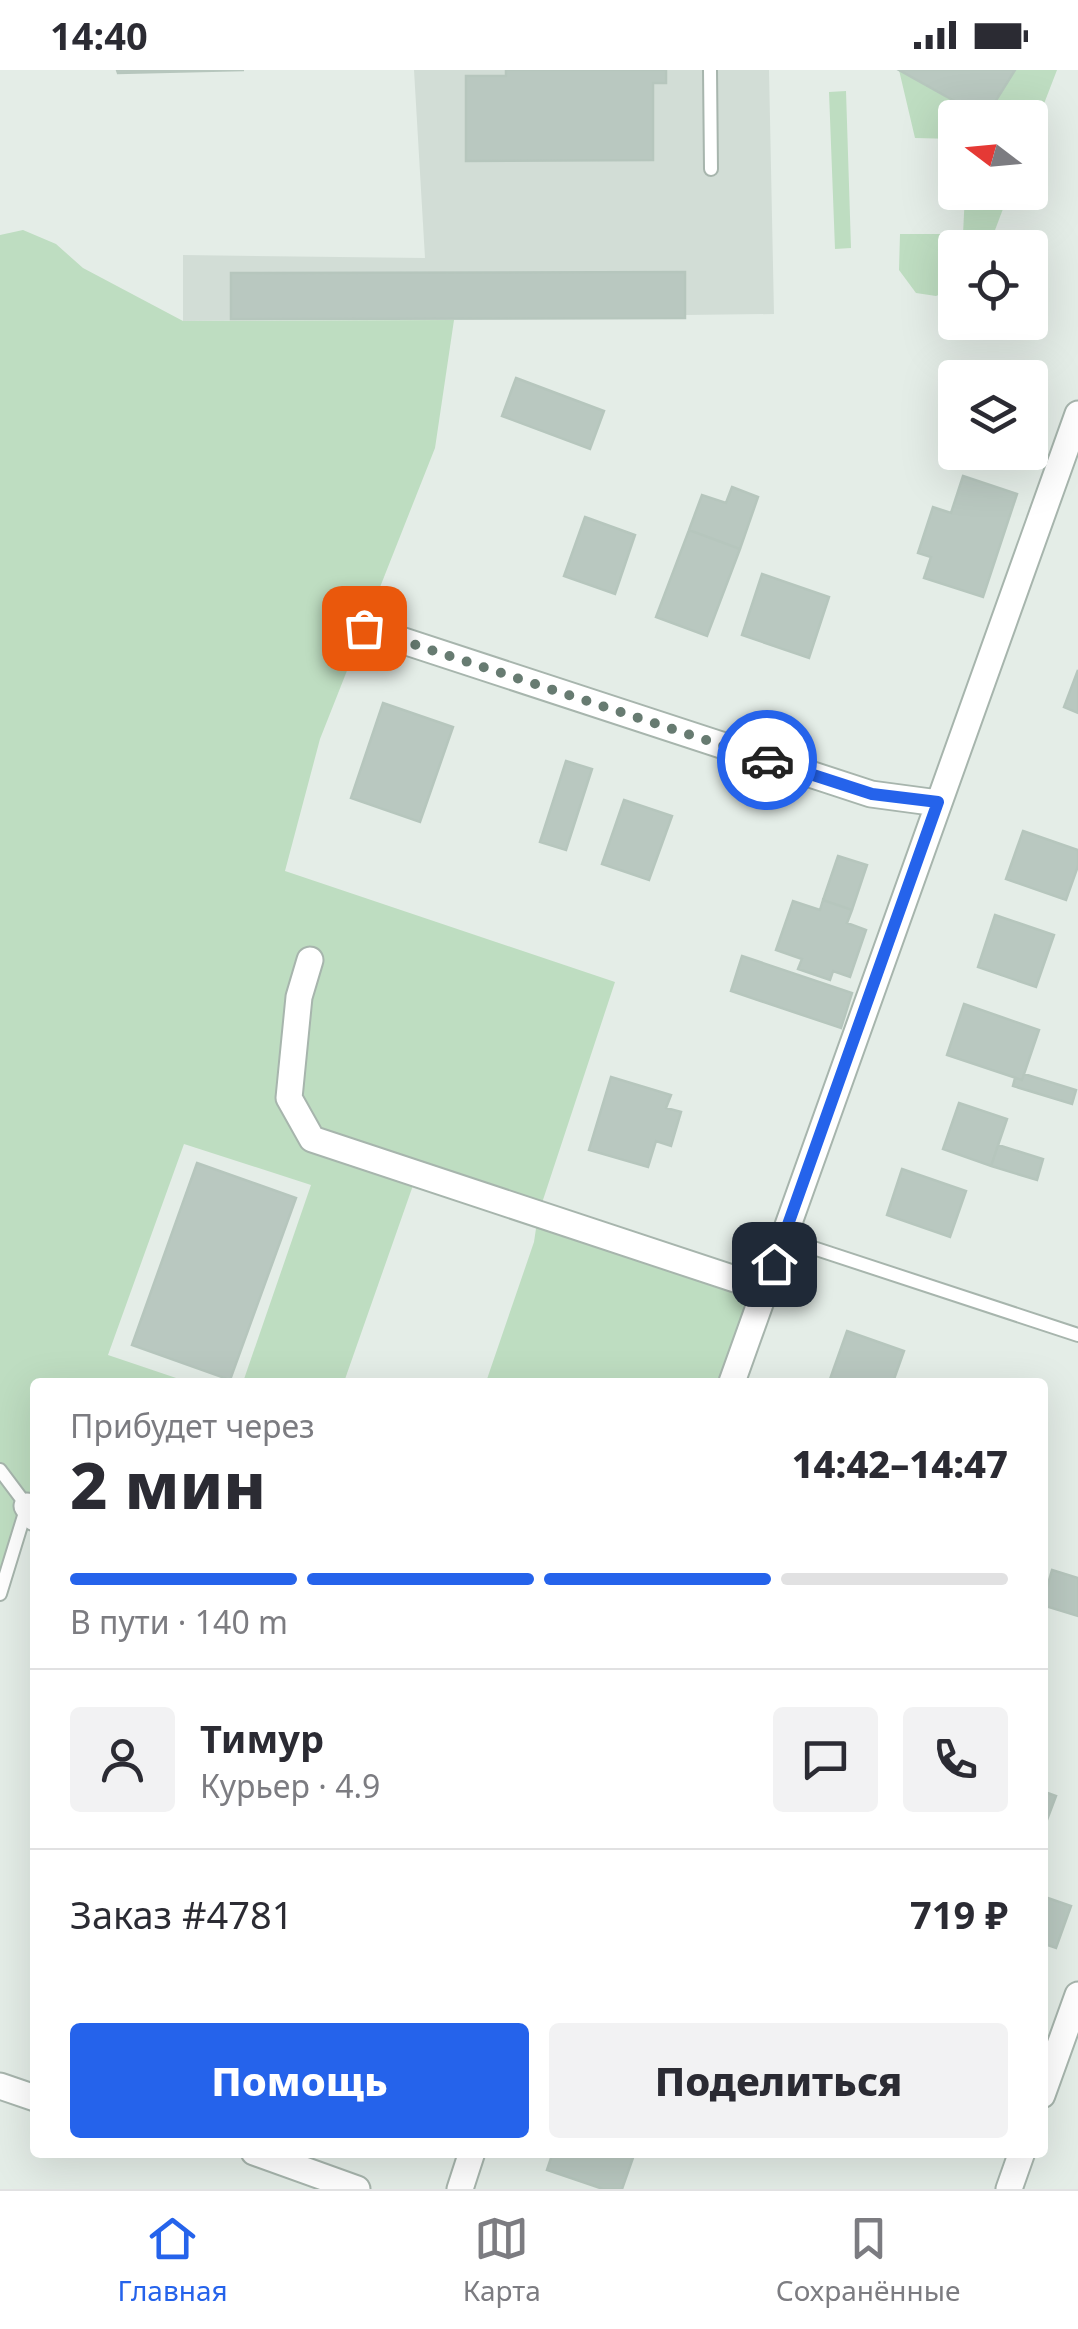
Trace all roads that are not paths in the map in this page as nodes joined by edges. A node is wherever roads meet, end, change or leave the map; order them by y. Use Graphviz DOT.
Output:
graph roads {
  1 [pos="710,70"];
  2 [pos="711,169"];
  3 [pos="1078,414"];
  4 [pos="364,628"];
  5 [pos="938,802"];
  6 [pos="310,960"];
  7 [pos="783,1238"];
  8 [pos="765,1289"];
  9 [pos="1078,1335"];
  10 [pos="733,1378"];
  11 [pos="0,1470"];
  12 [pos="30,1511"];
  13 [pos="30,1515"];
  14 [pos="0,1594"];
  15 [pos="1078,1995"];
  16 [pos="1048,2078"];
  17 [pos="0,2086"];
  18 [pos="30,2096"];
  19 [pos="271,2158"];
  20 [pos="470,2158"];
  21 [pos="1020,2158"];
  22 [pos="357,2189"];
  23 [pos="460,2189"];
  24 [pos="1009,2189"];
  1 -- 2 [label="lane"];
  3 -- 5 [label="street"];
  4 -- 5 [label="street"];
  5 -- 7 [label="street"];
  6 -- 8 [label="street"];
  7 -- 8 [label="street"];
  7 -- 9 [label="lane"];
  8 -- 10 [label="street"];
  11 -- 12 [label="lane"];
  13 -- 14 [label="lane"];
  15 -- 16 [label="street"];
  17 -- 18 [label="street"];
  19 -- 22 [label="street"];
  20 -- 23 [label="street"];
  21 -- 24 [label="street"];
}
